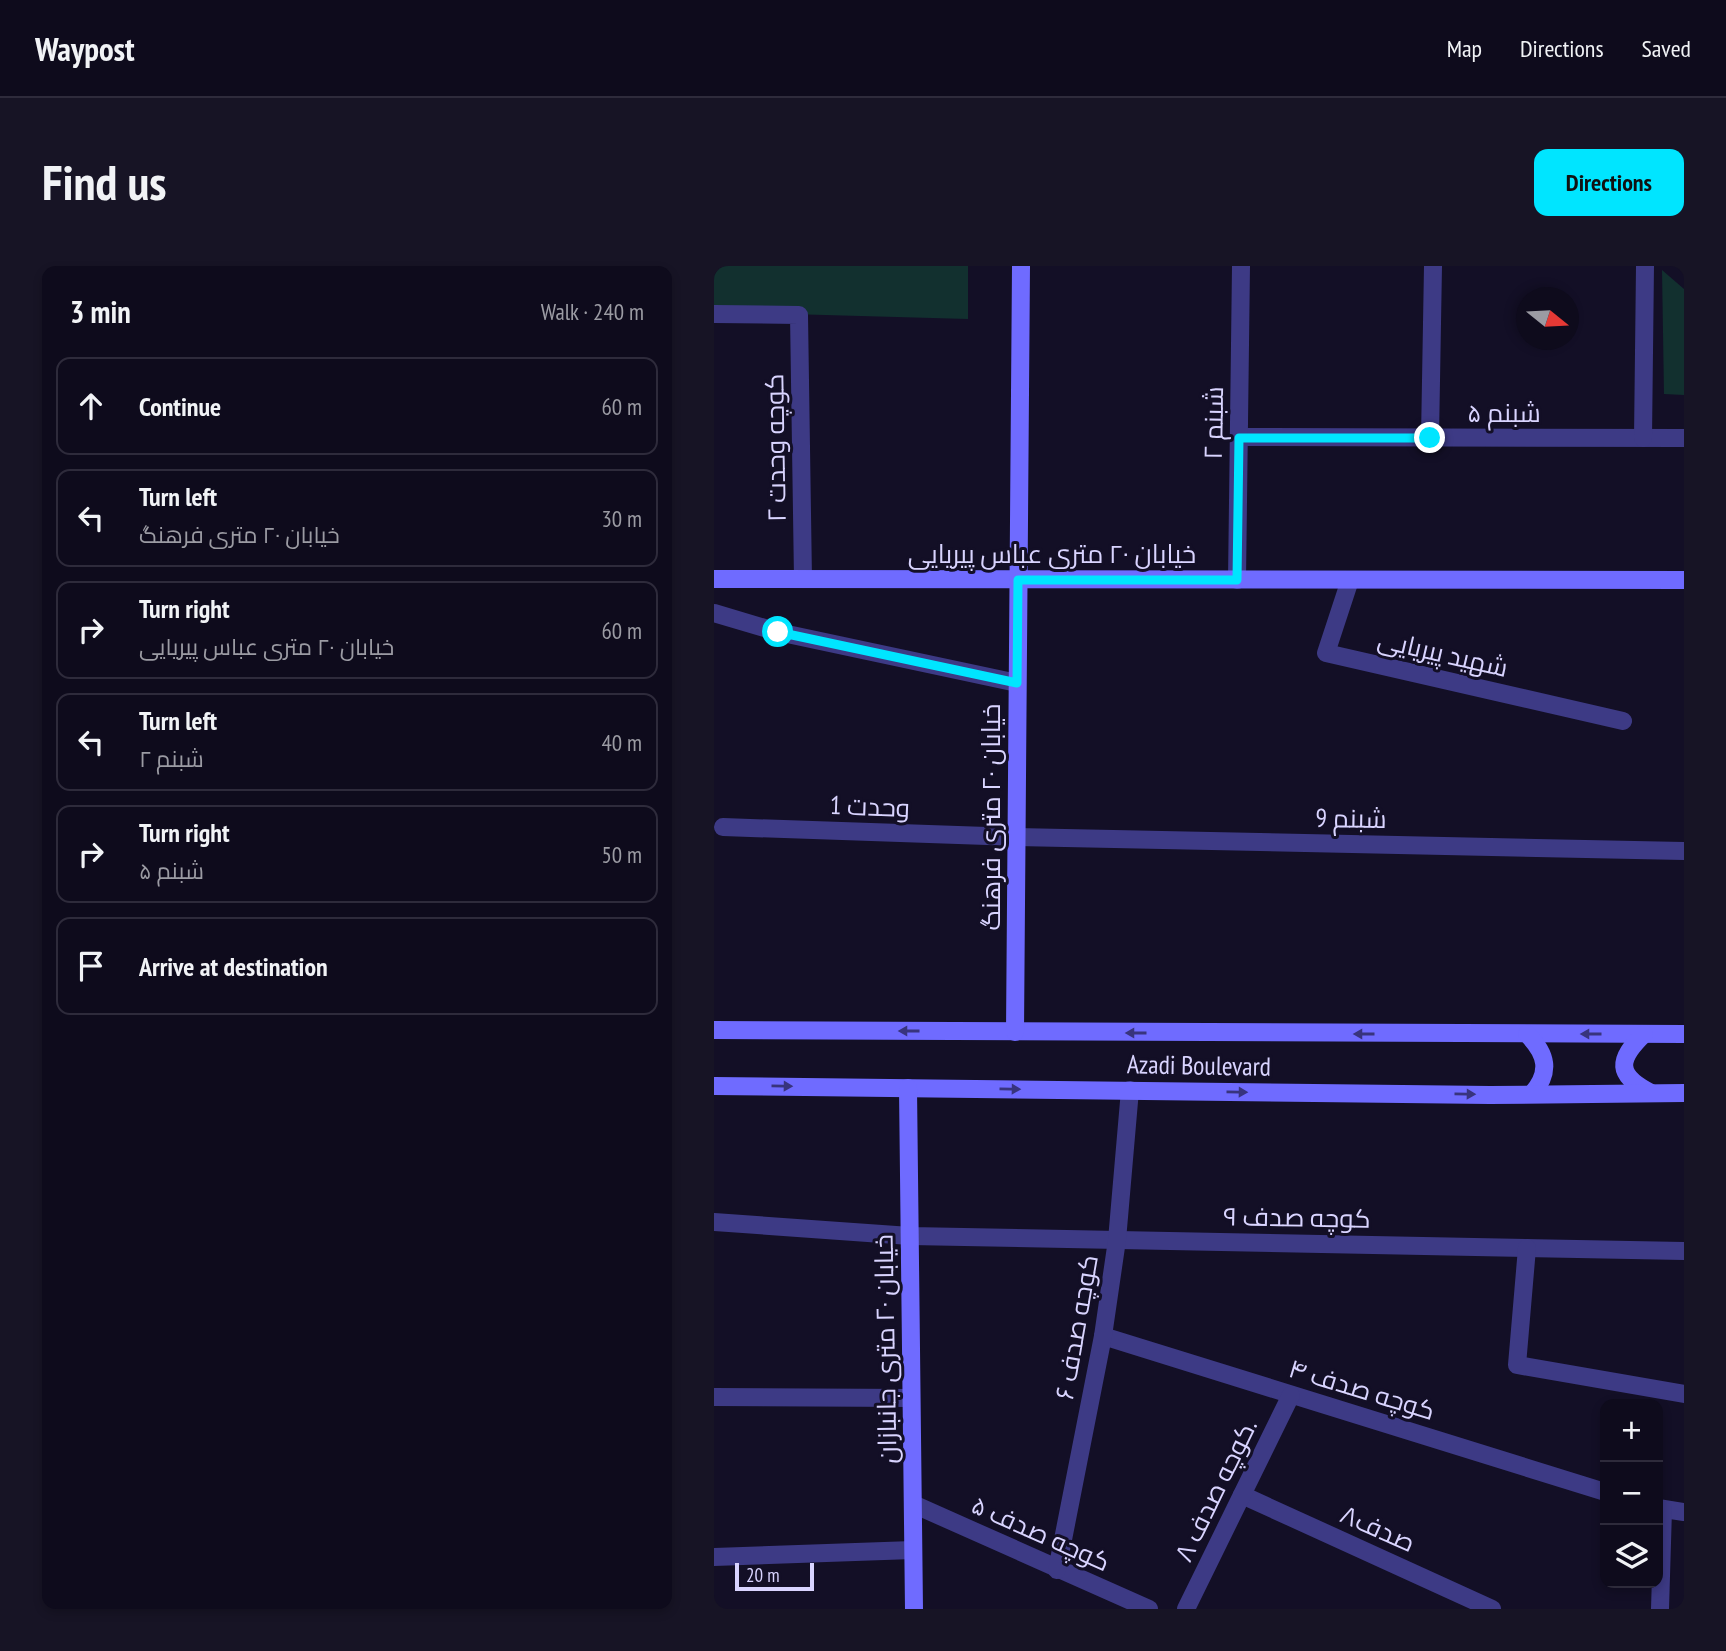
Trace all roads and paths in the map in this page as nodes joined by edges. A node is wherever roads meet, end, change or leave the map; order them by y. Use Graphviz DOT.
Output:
graph roads {
  1 [pos="1021,266"];
  2 [pos="1241,266"];
  3 [pos="1433,266"];
  4 [pos="1645,266"];
  5 [pos="714,314"];
  6 [pos="1239,438"];
  7 [pos="1430,438"];
  8 [pos="1643,438"];
  9 [pos="1684,438"];
  10 [pos="714,579"];
  11 [pos="803,579"];
  12 [pos="1018,580"];
  13 [pos="1237,580"];
  14 [pos="1350,580"];
  15 [pos="1684,580"];
  16 [pos="714,613"];
  17 [pos="1017,683"];
  18 [pos="1623,721"];
  19 [pos="723,827"];
  20 [pos="1016,837"];
  21 [pos="1684,851"];
  22 [pos="714,1030"];
  23 [pos="1015,1032"];
  24 [pos="1527,1034"];
  25 [pos="1644,1034"];
  26 [pos="1684,1034"];
  27 [pos="714,1086"];
  28 [pos="908,1088"];
  29 [pos="1130,1090"];
  30 [pos="1684,1093"];
  31 [pos="1532,1094"];
  32 [pos="1653,1094"];
  33 [pos="714,1222"];
  34 [pos="910,1236"];
  35 [pos="1117,1240"];
  36 [pos="1527,1248"];
  37 [pos="1684,1251"];
  38 [pos="1103,1336"];
  39 [pos="1684,1394"];
  40 [pos="1291,1395"];
  41 [pos="714,1397"];
  42 [pos="911,1398"];
  43 [pos="1600,1490"];
  44 [pos="1242,1495"];
  45 [pos="913,1504"];
  46 [pos="1663,1509"];
  47 [pos="1684,1512"];
  48 [pos="1660,1525"];
  49 [pos="913,1550"];
  50 [pos="714,1557"];
  51 [pos="1057,1570"];
  52 [pos="1142,1607"];
  53 [pos="914,1609"];
  54 [pos="1186,1609"];
  55 [pos="1492,1609"];
  56 [pos="1660,1609"];
  1 -- 12 [label="street, خیابان ۲۰ متری فرهنگ"];
  2 -- 6 [label="street, شبنم ۲"];
  3 -- 7 [label="street"];
  4 -- 8 [label="street"];
  5 -- 11 [label="street, کوچه وحدت ۲"];
  6 -- 7 [label="street, شبنم ۵"];
  6 -- 13 [label="street, شبنم ۲"];
  7 -- 8 [label="street, شبنم ۵"];
  8 -- 9 [label="street, شبنم ۵"];
  10 -- 11 [label="street, خیابان ۲۰ متری عباس پیریایی"];
  11 -- 12 [label="street, خیابان ۲۰ متری عباس پیریایی"];
  12 -- 13 [label="street, خیابان ۲۰ متری عباس پیریایی"];
  12 -- 17 [label="street, خیابان ۲۰ متری فرهنگ"];
  13 -- 14 [label="street, خیابان ۲۰ متری عباس پیریایی"];
  14 -- 15 [label="street, خیابان ۲۰ متری عباس پیریایی"];
  14 -- 18 [label="street, شهید پیریایی"];
  16 -- 17 [label="street"];
  17 -- 20 [label="street, خیابان ۲۰ متری فرهنگ"];
  19 -- 20 [label="street, وحدت 1"];
  20 -- 21 [label="street, شبنم 9"];
  20 -- 23 [label="street, خیابان ۲۰ متری فرهنگ"];
  23 -- 22 [label="street, Azadi Boulevard, one-way"];
  24 -- 23 [label="street, Azadi Boulevard, one-way"];
  25 -- 24 [label="street, Azadi Boulevard, one-way"];
  24 -- 31 [label="street"];
  25 -- 26 [label="street, Azadi Boulevard"];
  25 -- 32 [label="street"];
  27 -- 28 [label="street, Azadi Boulevard, one-way"];
  28 -- 29 [label="street, Azadi Boulevard, one-way"];
  28 -- 34 [label="street, خیابان ۲۰ متری جانبازان"];
  29 -- 31 [label="street, Azadi Boulevard, one-way"];
  29 -- 35 [label="street, کوچه صدف ۶"];
  30 -- 32 [label="street, Azadi Boulevard"];
  31 -- 32 [label="street, Azadi Boulevard"];
  33 -- 34 [label="street, کوچه صدف ۹"];
  34 -- 35 [label="street, کوچه صدف ۹"];
  34 -- 42 [label="street, خیابان ۲۰ متری جانبازان"];
  35 -- 36 [label="street, کوچه صدف ۹"];
  35 -- 38 [label="street, کوچه صدف ۶"];
  36 -- 37 [label="street, کوچه صدف ۹"];
  36 -- 39 [label="street"];
  38 -- 40 [label="street, کوچه صدف ۴"];
  38 -- 51 [label="street, کوچه صدف ۶"];
  40 -- 43 [label="street, کوچه صدف ۴"];
  40 -- 44 [label="street, کوچه صدف ۸."];
  41 -- 42 [label="street"];
  42 -- 45 [label="street, خیابان ۲۰ متری جانبازان"];
  44 -- 54 [label="street, کوچه صدف ۸."];
  44 -- 55 [label="street, صدف۸"];
  45 -- 49 [label="street, خیابان ۲۰ متری جانبازان"];
  45 -- 51 [label="street, کوچه صدف ۵"];
  46 -- 47 [label="street"];
  48 -- 56 [label="street"];
  49 -- 50 [label="street"];
  49 -- 53 [label="street, خیابان ۲۰ متری جانبازان"];
  51 -- 52 [label="street, کوچه صدف ۵"];
}
